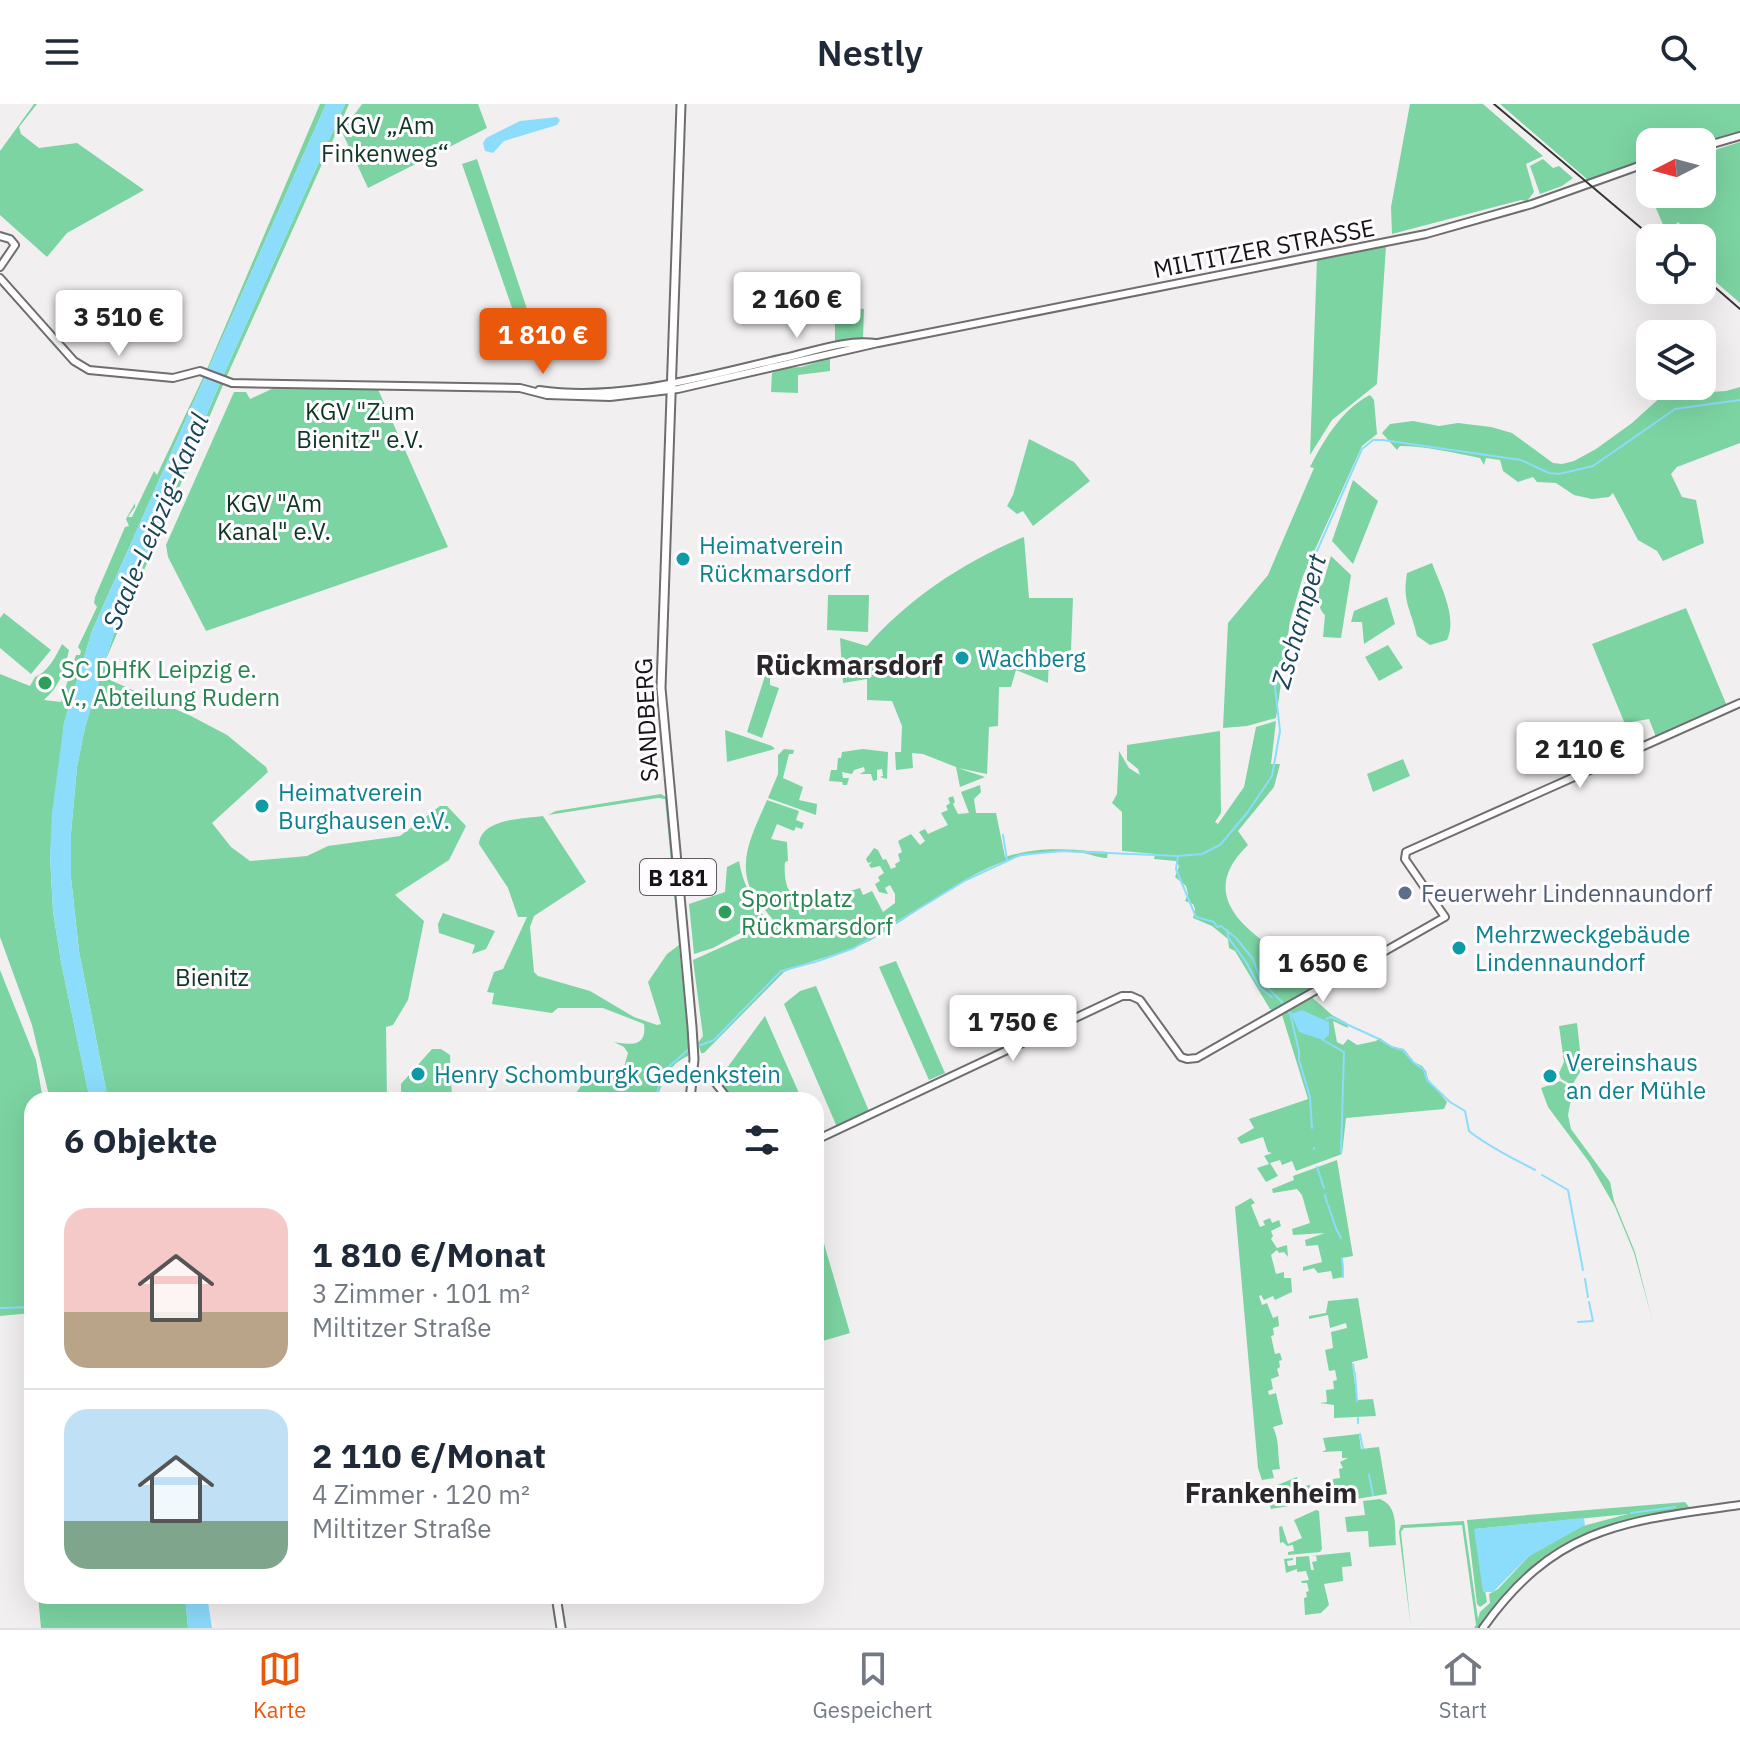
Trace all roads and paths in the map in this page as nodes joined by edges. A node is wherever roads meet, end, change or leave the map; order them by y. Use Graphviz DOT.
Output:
graph roads {
  1 [pos="681,104"];
  2 [pos="1740,136"];
  3 [pos="1716,143"];
  4 [pos="1636,167"];
  5 [pos="0,236"];
  6 [pos="0,267"];
  7 [pos="0,278"];
  8 [pos="670,387"];
  9 [pos="1740,703"];
  10 [pos="693,1073"];
  11 [pos="691,1092"];
  12 [pos="723,1092"];
  13 [pos="824,1136"];
  14 [pos="1740,1505"];
  15 [pos="557,1604"];
  16 [pos="561,1628"];
  17 [pos="1483,1628"];
  1 -- 8 [label="main road, B 181"];
  2 -- 3 [label="street"];
  4 -- 8 [label="street, MILTITZER STRASSE"];
  5 -- 6 [label="street"];
  7 -- 8 [label="street, MILTITZER STRASSE"];
  8 -- 10 [label="main road, SANDBERG / B 181"];
  9 -- 13 [label="street"];
  10 -- 11 [label="main road, B 181"];
  10 -- 12 [label="street"];
  14 -- 17 [label="street"];
  15 -- 16 [label="main road"];
}
